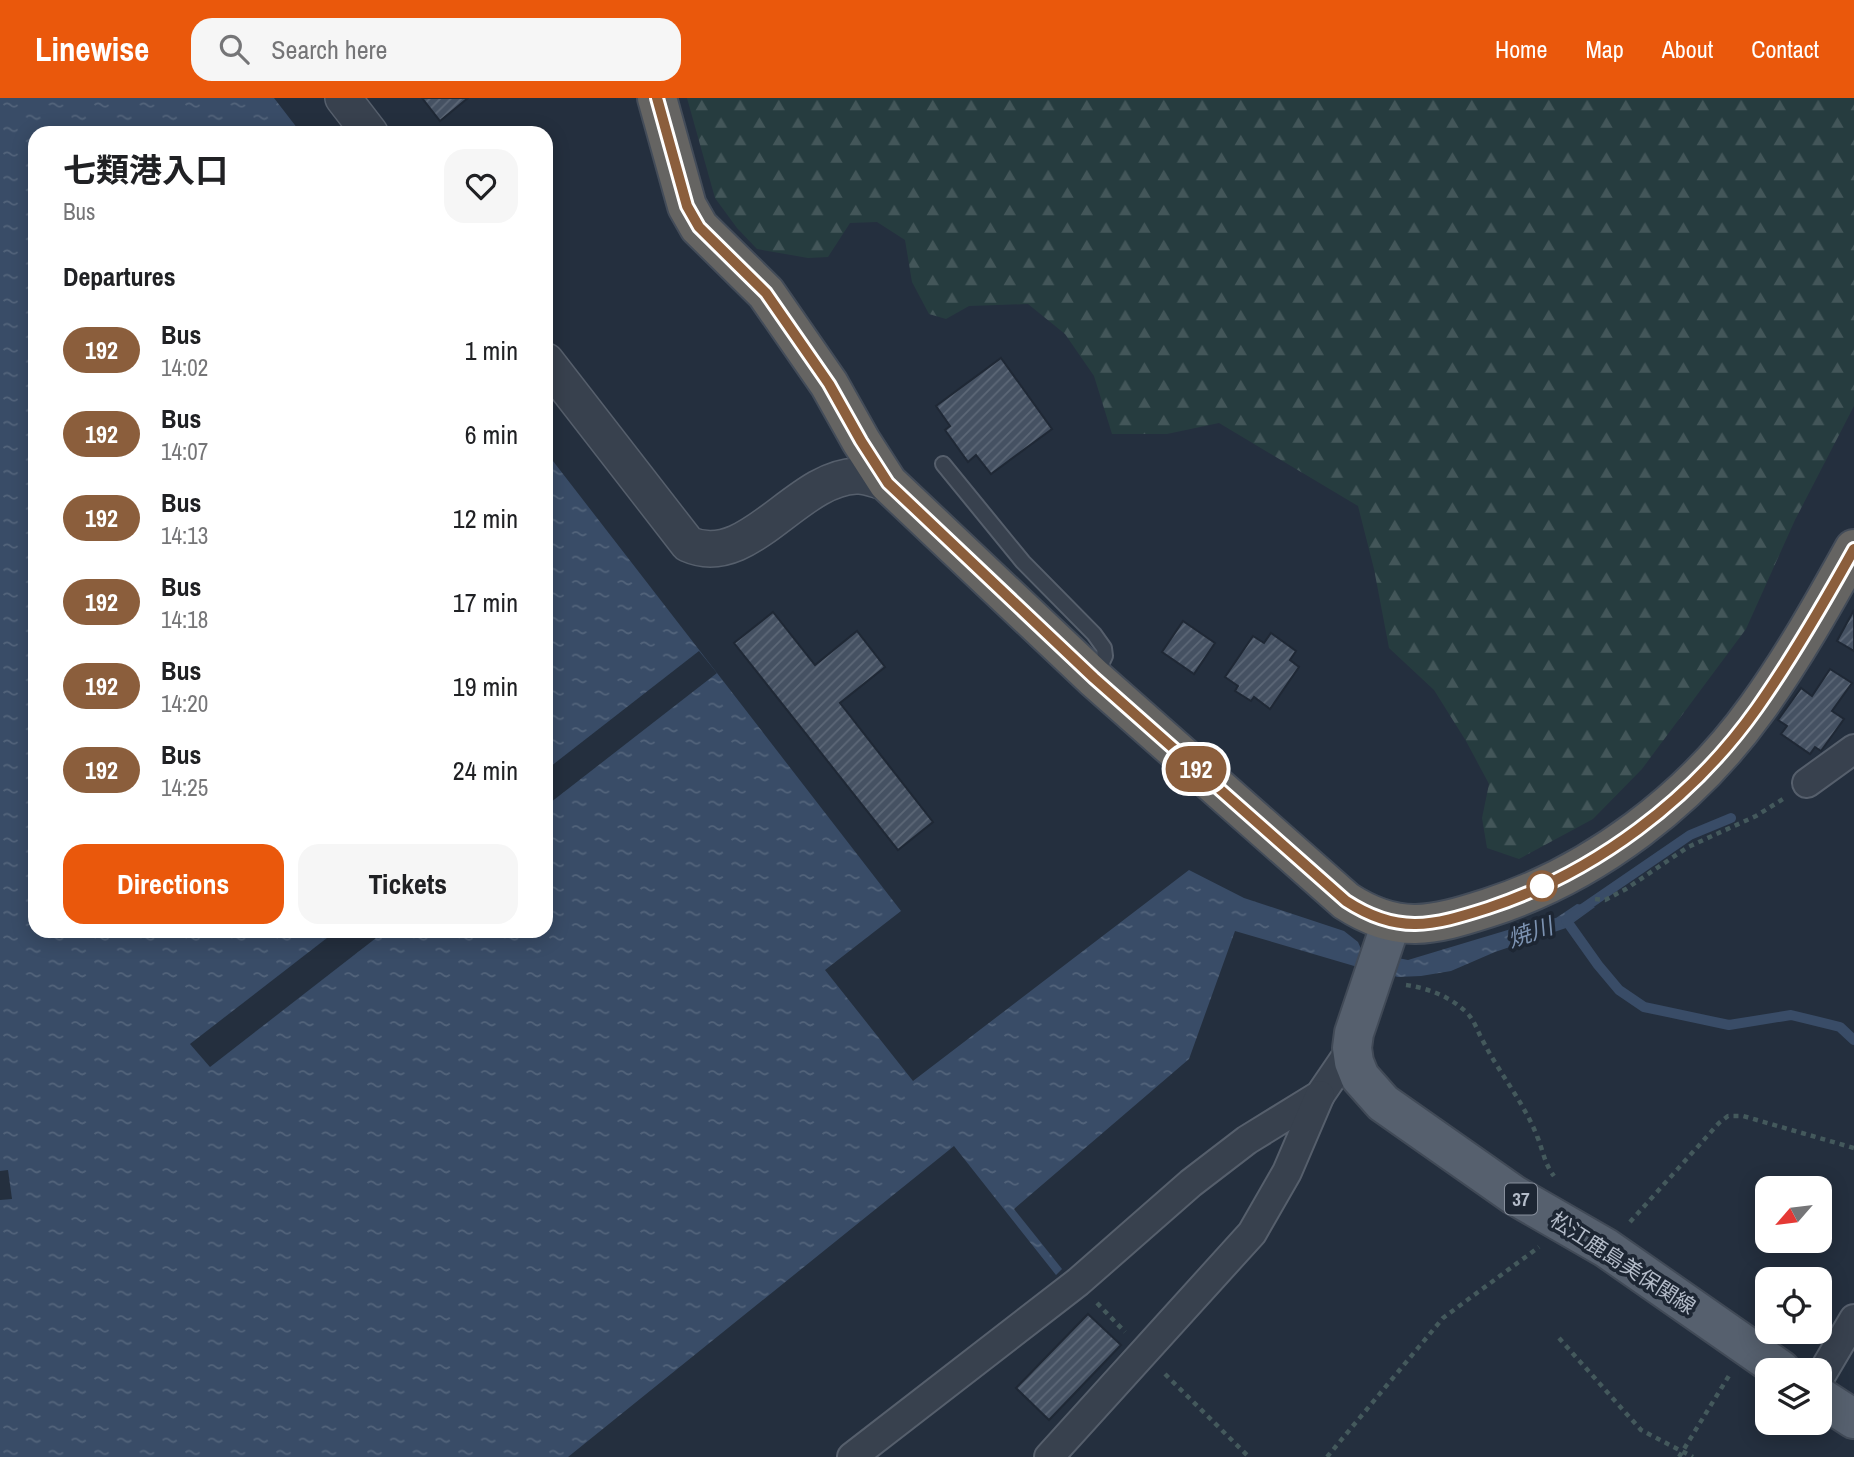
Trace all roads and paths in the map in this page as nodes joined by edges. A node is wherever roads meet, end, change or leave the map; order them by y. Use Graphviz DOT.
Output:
graph roads {
  1 [pos="343,98"];
  2 [pos="657,98"];
  3 [pos="365,126"];
  4 [pos="553,370"];
  5 [pos="943,464"];
  6 [pos="888,483"];
  7 [pos="1854,549"];
  8 [pos="1094,678"];
  9 [pos="1854,749"];
  10 [pos="1807,783"];
  11 [pos="1599,900"];
  12 [pos="1380,956"];
  13 [pos="1352,1048"];
  14 [pos="1320,1095"];
  15 [pos="1854,1148"];
  16 [pos="1562,1187"];
  17 [pos="1568,1225"];
  18 [pos="1606,1248"];
  19 [pos="1854,1319"];
  20 [pos="1559,1338"];
  21 [pos="1747,1346"];
  22 [pos="1764,1358"];
  23 [pos="1831,1358"];
  24 [pos="1832,1405"];
  25 [pos="1854,1419"];
  26 [pos="1681,1455"];
  27 [pos="852,1457"];
  28 [pos="1049,1457"];
  29 [pos="1327,1457"];
  30 [pos="1693,1457"];
  1 -- 3 [label="street"];
  2 -- 6 [label="highway"];
  4 -- 6 [label="street"];
  5 -- 8 [label="lane"];
  6 -- 8 [label="highway"];
  7 -- 12 [label="highway"];
  8 -- 12 [label="highway"];
  9 -- 10 [label="street"];
  10 -- 11 [label="path"];
  12 -- 13 [label="main road"];
  12 -- 16 [label="path"];
  13 -- 14 [label="street"];
  13 -- 17 [label="main road, 松江鹿島美保関線 / 37"];
  14 -- 27 [label="street"];
  14 -- 28 [label="street"];
  15 -- 18 [label="path"];
  17 -- 18 [label="main road, 松江鹿島美保関線 / 37"];
  17 -- 29 [label="path"];
  18 -- 21 [label="main road, 松江鹿島美保関線 / 37"];
  19 -- 23 [label="street"];
  20 -- 26 [label="path"];
  21 -- 22 [label="main road, 松江鹿島美保関線 / 37"];
  21 -- 26 [label="path"];
  24 -- 25 [label="main road"];
  26 -- 30 [label="path"];
}
